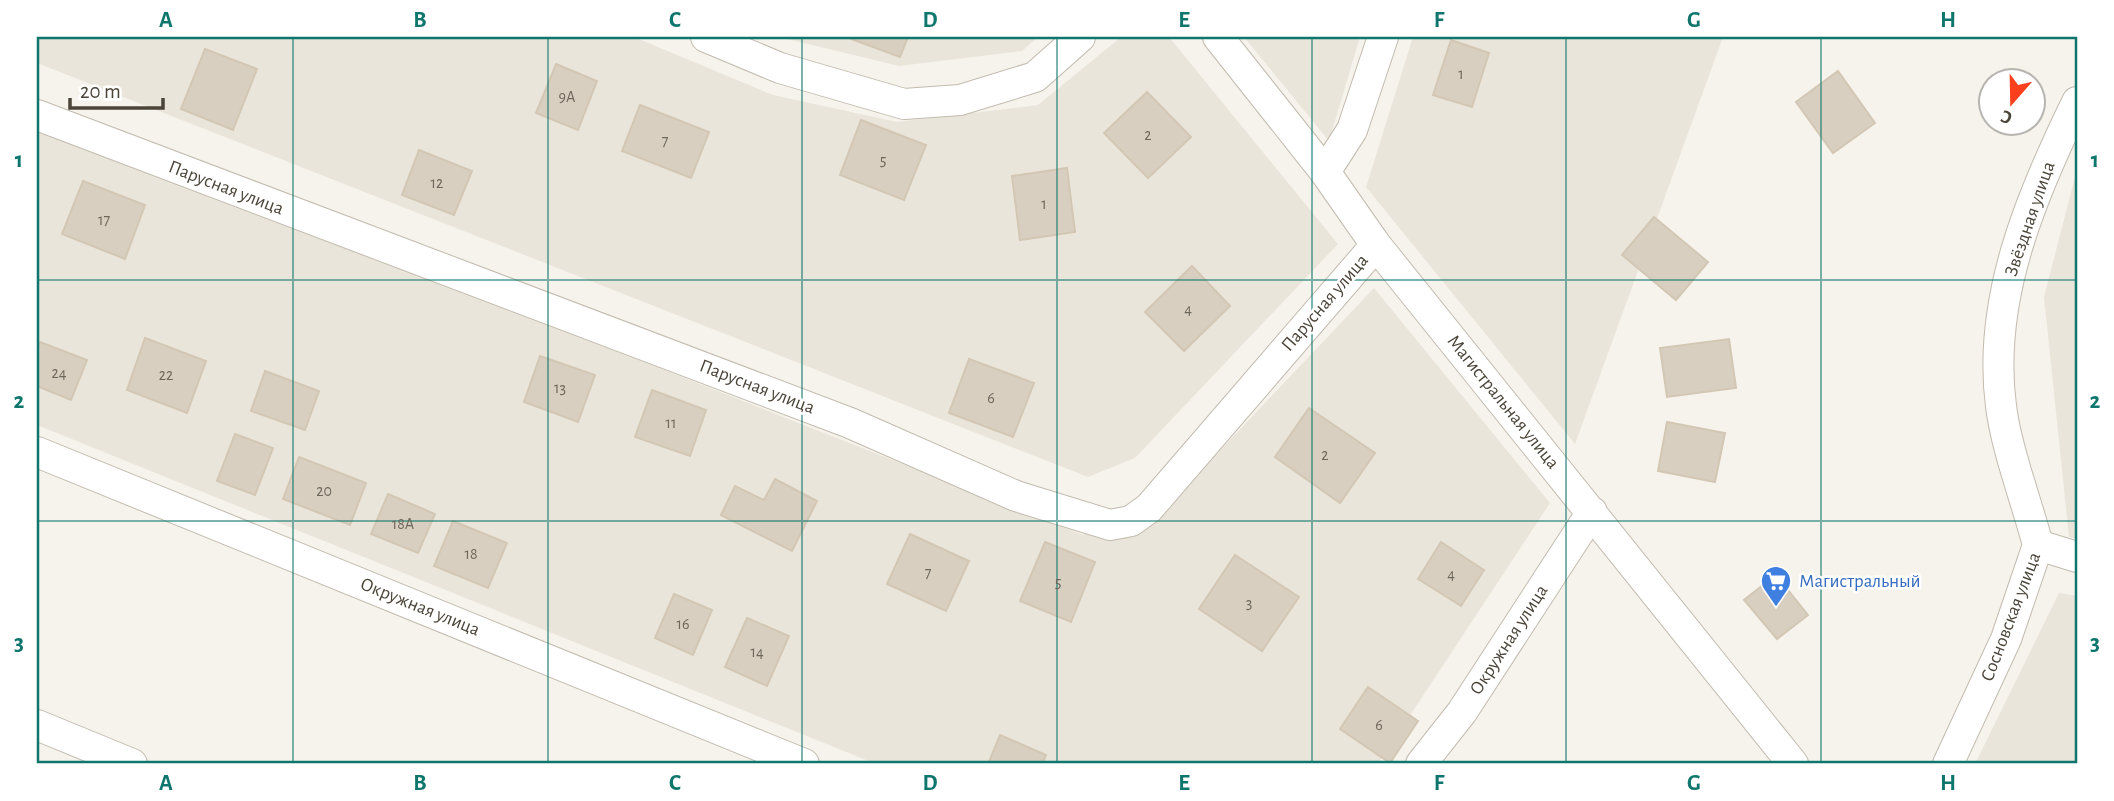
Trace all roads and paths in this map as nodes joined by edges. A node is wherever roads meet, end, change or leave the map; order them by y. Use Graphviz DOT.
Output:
graph roads {
  1 [pos="706,37"];
  2 [pos="1080,37"];
  3 [pos="1218,37"];
  4 [pos="1383,37"];
  5 [pos="2077,102"];
  6 [pos="37,115"];
  7 [pos="1325,172"];
  8 [pos="1376,245"];
  9 [pos="37,452"];
  10 [pos="1592,512"];
  11 [pos="2038,545"];
  12 [pos="2077,556"];
  13 [pos="37,725"];
  14 [pos="132,764"];
  15 [pos="803,764"];
  16 [pos="1421,764"];
  17 [pos="1793,764"];
  18 [pos="1948,764"];
  1 -- 2 [label="street"];
  3 -- 7 [label="street, Магистральная улица"];
  4 -- 7 [label="street"];
  5 -- 11 [label="street, Звёздная улица"];
  6 -- 8 [label="street, Парусная улица"];
  7 -- 8 [label="street, Магистральная улица"];
  8 -- 10 [label="street, Магистральная улица"];
  9 -- 15 [label="street, Окружная улица"];
  10 -- 16 [label="street, Окружная улица"];
  10 -- 17 [label="street, Магистральная улица"];
  11 -- 12 [label="street, Сосновская улица"];
  11 -- 18 [label="street, Сосновская улица"];
  13 -- 14 [label="street"];
}
